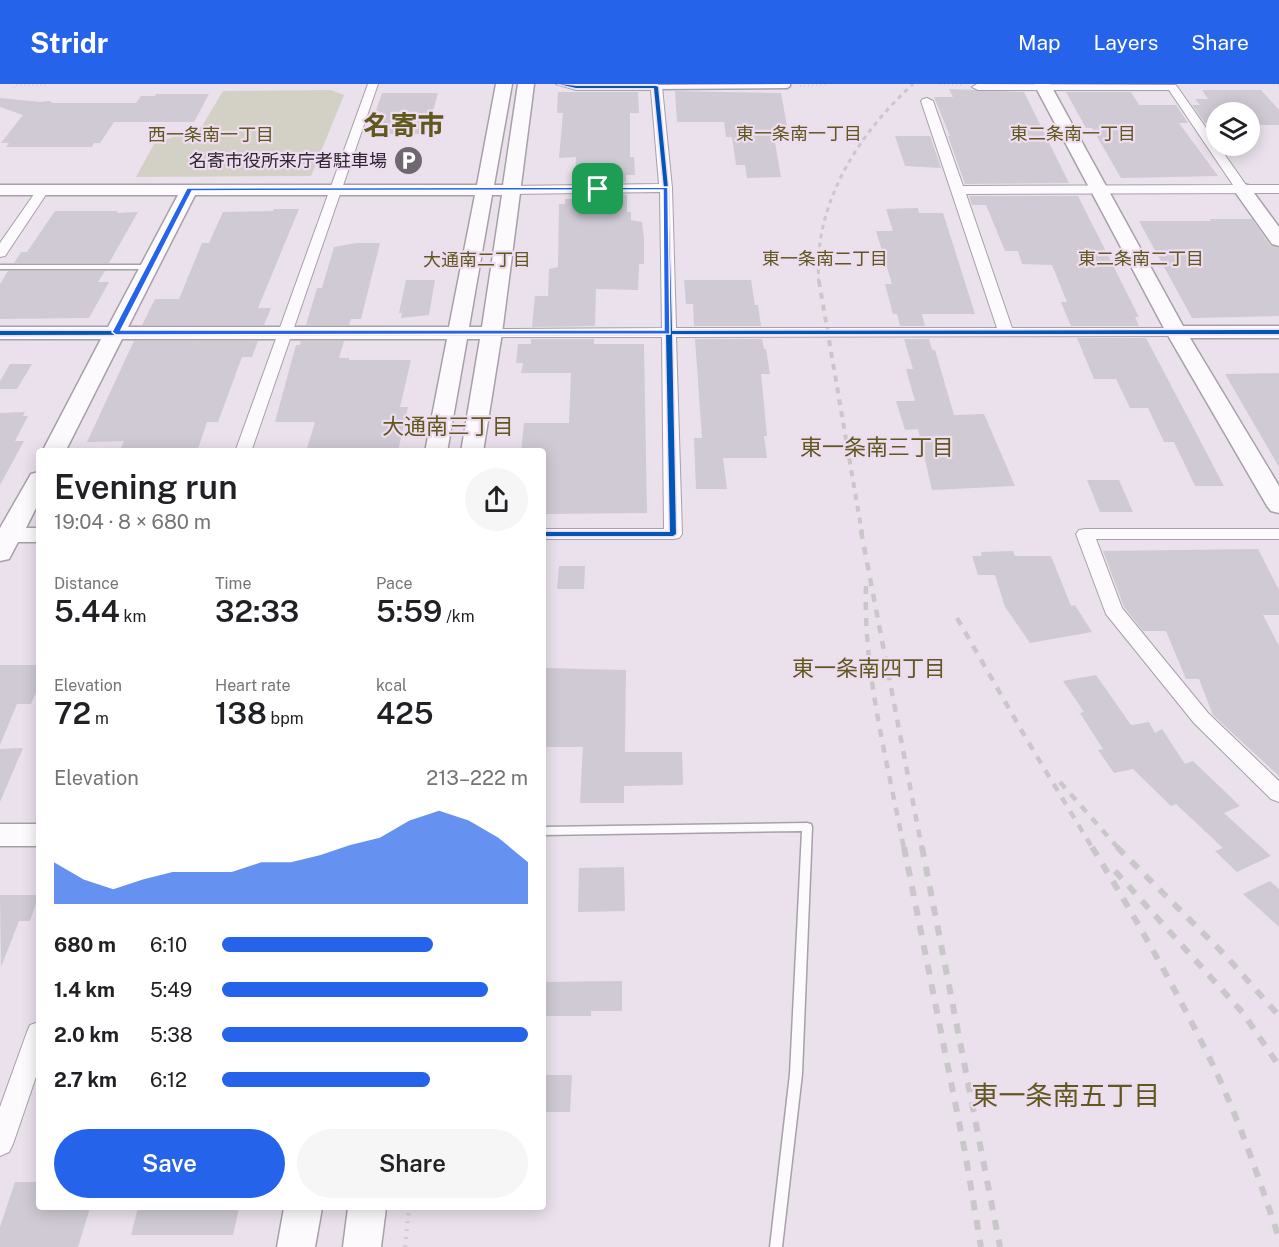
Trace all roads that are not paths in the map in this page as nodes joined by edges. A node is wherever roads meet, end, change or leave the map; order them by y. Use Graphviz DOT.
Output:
graph roads {
  1 [pos="374,84"];
  2 [pos="504,84"];
  3 [pos="526,84"];
  4 [pos="561,84"];
  5 [pos="787,84"];
  6 [pos="974,86"];
  7 [pos="1042,86"];
  8 [pos="656,87"];
  9 [pos="927,101"];
  10 [pos="666,188"];
  11 [pos="958,189"];
  12 [pos="1099,189"];
  13 [pos="1242,189"];
  14 [pos="1279,189"];
  15 [pos="0,190"];
  16 [pos="43,190"];
  17 [pos="189,190"];
  18 [pos="336,190"];
  19 [pos="486,190"];
  20 [pos="510,190"];
  21 [pos="1279,240"];
  22 [pos="0,253"];
  23 [pos="0,267"];
  24 [pos="149,267"];
  25 [pos="116,332"];
  26 [pos="285,332"];
  27 [pos="1005,332"];
  28 [pos="1176,332"];
  29 [pos="1279,332"];
  30 [pos="0,333"];
  31 [pos="458,333"];
  32 [pos="492,333"];
  33 [pos="668,333"];
  34 [pos="55,448"];
  35 [pos="244,448"];
  36 [pos="437,448"];
  37 [pos="473,448"];
  38 [pos="36,484"];
  39 [pos="1279,506"];
  40 [pos="546,534"];
  41 [pos="1279,534"];
  42 [pos="36,536"];
  43 [pos="3,541"];
  44 [pos="1279,794"];
  45 [pos="546,831"];
  46 [pos="0,835"];
  47 [pos="36,835"];
  48 [pos="36,1041"];
  49 [pos="0,1144"];
  50 [pos="303,1210"];
  51 [pos="368,1210"];
  52 [pos="296,1247"];
  53 [pos="362,1247"];
  54 [pos="776,1247"];
  1 -- 18 [label="street"];
  2 -- 19 [label="street"];
  3 -- 20 [label="street"];
  4 -- 8 [label="street"];
  5 -- 8 [label="lane"];
  6 -- 7 [label="street"];
  7 -- 12 [label="street"];
  7 -- 13 [label="street"];
  8 -- 10 [label="street"];
  9 -- 11 [label="street"];
  10 -- 20 [label="street"];
  10 -- 33 [label="street"];
  11 -- 12 [label="street"];
  11 -- 27 [label="street"];
  12 -- 13 [label="street"];
  12 -- 28 [label="street"];
  13 -- 14 [label="street"];
  13 -- 21 [label="street"];
  15 -- 16 [label="street"];
  16 -- 17 [label="street"];
  16 -- 22 [label="street"];
  17 -- 18 [label="street"];
  17 -- 24 [label="street"];
  18 -- 19 [label="street"];
  18 -- 26 [label="street"];
  19 -- 20 [label="street"];
  19 -- 31 [label="street"];
  20 -- 32 [label="street"];
  23 -- 24 [label="lane"];
  24 -- 25 [label="street"];
  25 -- 26 [label="street"];
  25 -- 30 [label="street"];
  25 -- 34 [label="street"];
  26 -- 31 [label="street"];
  26 -- 35 [label="street"];
  27 -- 28 [label="street"];
  27 -- 33 [label="street"];
  28 -- 29 [label="street"];
  28 -- 39 [label="street"];
  31 -- 32 [label="street"];
  31 -- 36 [label="street"];
  32 -- 33 [label="street"];
  32 -- 37 [label="street"];
  33 -- 40 [label="street"];
  38 -- 43 [label="street"];
  41 -- 44 [label="street"];
  42 -- 43 [label="street"];
  45 -- 54 [label="lane"];
  46 -- 47 [label="street"];
  48 -- 49 [label="street"];
  50 -- 52 [label="street"];
  51 -- 53 [label="street"];
}
